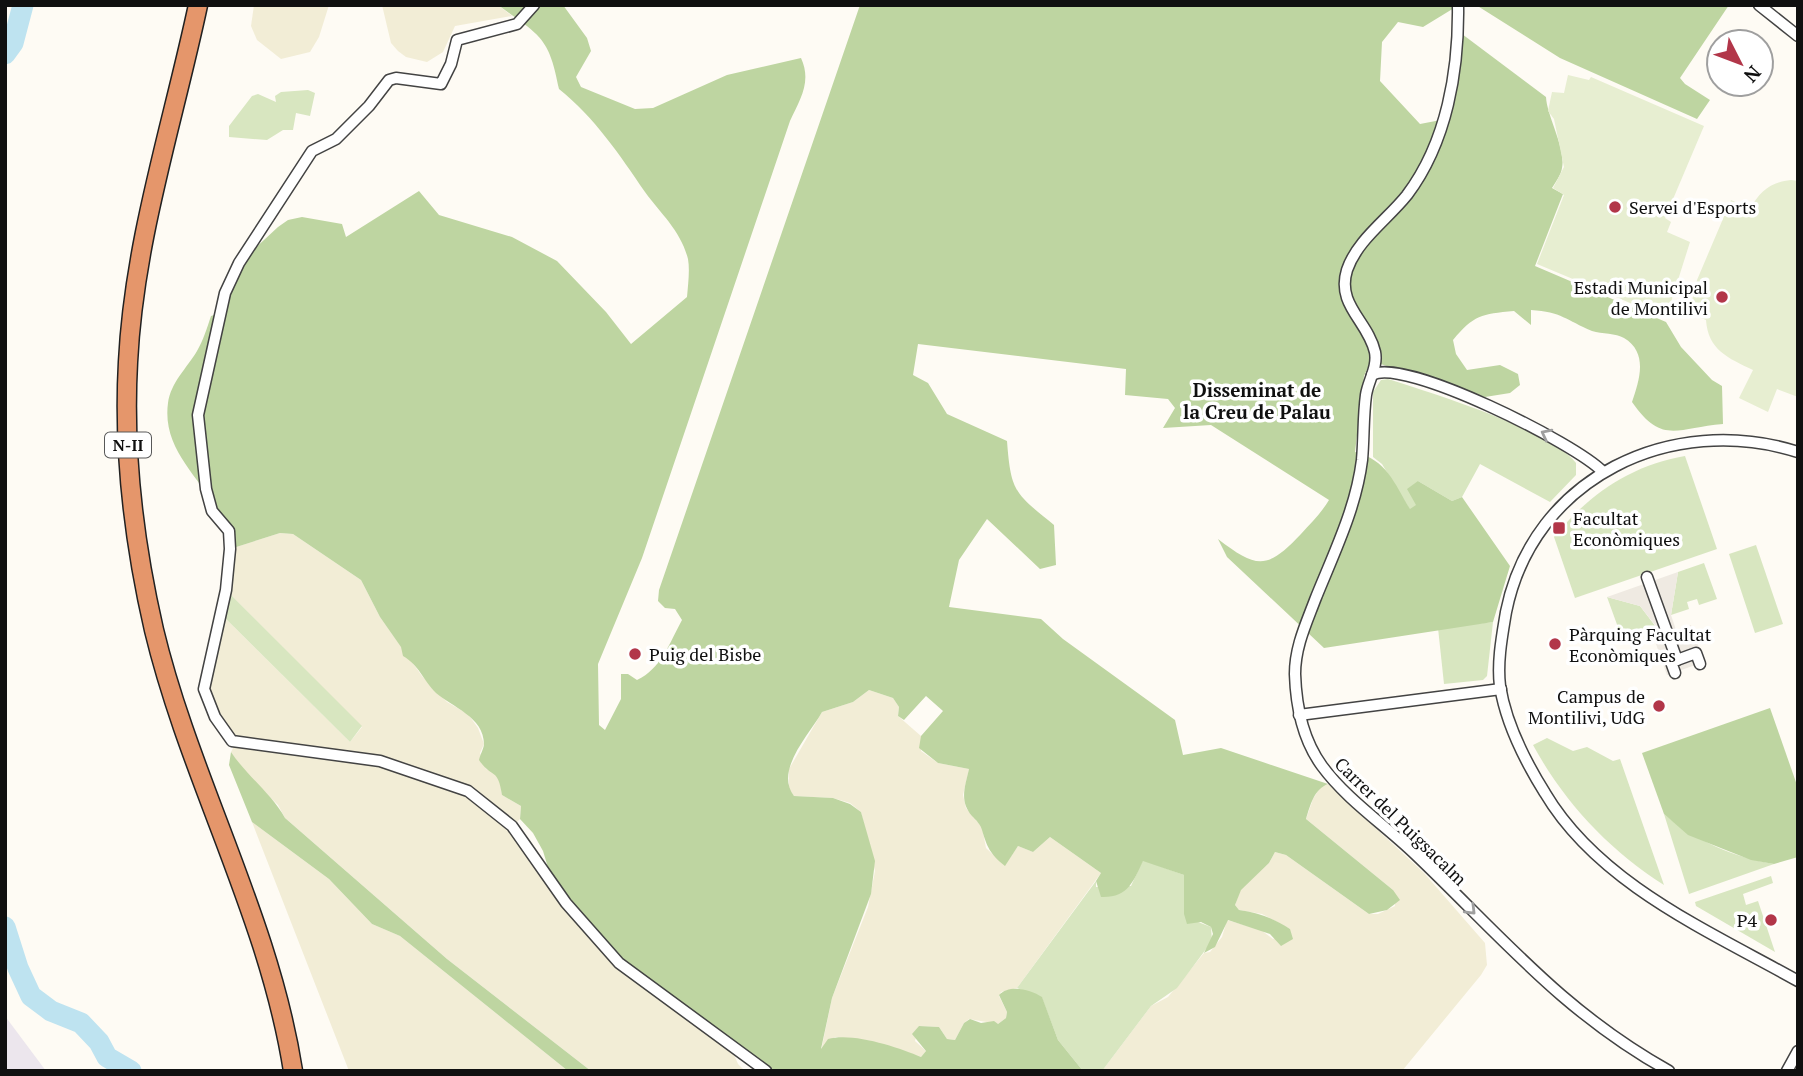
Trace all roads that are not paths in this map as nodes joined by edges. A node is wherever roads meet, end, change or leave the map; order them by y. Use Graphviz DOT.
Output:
graph roads {
  1 [pos="198,5"];
  2 [pos="534,5"];
  3 [pos="1458,5"];
  4 [pos="1759,5"];
  5 [pos="1798,36"];
  6 [pos="1373,375"];
  7 [pos="1798,452"];
  8 [pos="1603,472"];
  9 [pos="1647,577"];
  10 [pos="1677,660"];
  11 [pos="1700,664"];
  12 [pos="1675,673"];
  13 [pos="1501,689"];
  14 [pos="1299,715"];
  15 [pos="1798,981"];
  16 [pos="1798,1051"];
  17 [pos="293,1071"];
  18 [pos="766,1071"];
  19 [pos="1669,1071"];
  20 [pos="1787,1071"];
  1 -- 17 [label="highway, N-II"];
  2 -- 18 [label="street"];
  3 -- 6 [label="street, Carrer del Puigsacalm"];
  4 -- 5 [label="street"];
  8 -- 6 [label="street, one-way"];
  6 -- 14 [label="street, Carrer del Puigsacalm"];
  7 -- 8 [label="street"];
  8 -- 13 [label="street"];
  9 -- 10 [label="street"];
  10 -- 11 [label="street"];
  10 -- 12 [label="street"];
  13 -- 14 [label="street"];
  13 -- 15 [label="street"];
  14 -- 19 [label="street, Carrer del Puigsacalm, one-way"];
  16 -- 20 [label="street"];
}
